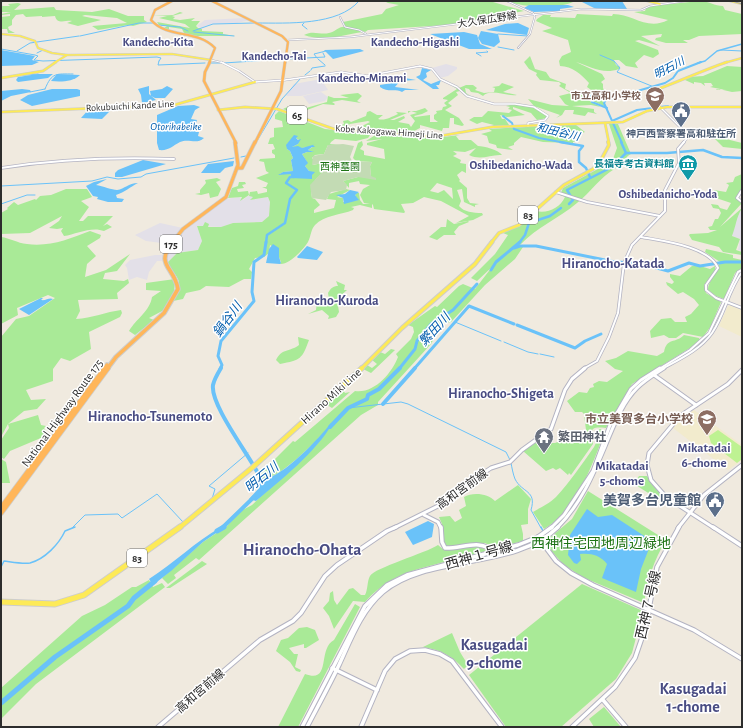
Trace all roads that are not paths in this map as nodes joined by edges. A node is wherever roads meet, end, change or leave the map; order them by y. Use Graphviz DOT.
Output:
graph roads {
  1 [pos="172,1"];
  2 [pos="212,1"];
  3 [pos="507,1"];
  4 [pos="647,1"];
  5 [pos="685,1"];
  6 [pos="730,1"];
  7 [pos="660,4"];
  8 [pos="742,4"];
  9 [pos="534,14"];
  10 [pos="340,17"];
  11 [pos="1,34"];
  12 [pos="366,34"];
  13 [pos="287,40"];
  14 [pos="518,48"];
  15 [pos="67,55"];
  16 [pos="742,58"];
  17 [pos="211,60"];
  18 [pos="1,78"];
  19 [pos="282,81"];
  20 [pos="255,82"];
  21 [pos="210,95"];
  22 [pos="660,108"];
  23 [pos="742,108"];
  24 [pos="272,109"];
  25 [pos="218,110"];
  26 [pos="1,112"];
  27 [pos="605,123"];
  28 [pos="528,126"];
  29 [pos="174,159"];
  30 [pos="1,168"];
  31 [pos="237,168"];
  32 [pos="742,190"];
  33 [pos="557,192"];
  34 [pos="742,202"];
  35 [pos="660,216"];
  36 [pos="640,237"];
  37 [pos="742,271"];
  38 [pos="727,302"];
  39 [pos="742,307"];
  40 [pos="146,331"];
  41 [pos="742,370"];
  42 [pos="653,374"];
  43 [pos="696,405"];
  44 [pos="742,465"];
  45 [pos="1,508"];
  46 [pos="690,513"];
  47 [pos="1,514"];
  48 [pos="424,515"];
  49 [pos="539,539"];
  50 [pos="742,546"];
  51 [pos="494,554"];
  52 [pos="1,602"];
  53 [pos="648,609"];
  54 [pos="742,659"];
  55 [pos="332,668"];
  56 [pos="337,670"];
  57 [pos="377,690"];
  58 [pos="603,700"];
  59 [pos="158,727"];
  60 [pos="302,727"];
  61 [pos="307,727"];
  62 [pos="361,727"];
  63 [pos="502,727"];
  64 [pos="572,727"];
  65 [pos="626,727"];
  1 -- 17 [label="highway, National Highway Route 175 / 175"];
  2 -- 13 [label="highway"];
  3 -- 9 [label="street"];
  4 -- 7 [label="main road"];
  5 -- 9 [label="street, 大久保広野線"];
  6 -- 8 [label="main road"];
  9 -- 12 [label="street, 大久保広野線"];
  9 -- 14 [label="street"];
  10 -- 12 [label="street"];
  11 -- 15 [label="main road"];
  12 -- 13 [label="street, 大久保広野線"];
  13 -- 19 [label="highway, National Highway Route 175 / 175"];
  15 -- 17 [label="main road"];
  15 -- 18 [label="main road"];
  16 -- 22 [label="main road"];
  17 -- 20 [label="street"];
  17 -- 21 [label="highway, National Highway Route 175 / 175"];
  19 -- 20 [label="street"];
  19 -- 24 [label="highway, National Highway Route 175 / 175"];
  19 -- 28 [label="street"];
  20 -- 21 [label="main road, Rokubuichi Kande Line"];
  21 -- 25 [label="highway, National Highway Route 175 / 175"];
  21 -- 26 [label="main road, Rokubuichi Kande Line"];
  22 -- 23 [label="main road, Kobe Kakogawa Himeji Line / 65"];
  22 -- 27 [label="main road, Kobe Kakogawa Himeji Line / 65"];
  22 -- 35 [label="street, 高和宮前線"];
  24 -- 25 [label="main road, Kobe Kakogawa Himeji Line / 65"];
  24 -- 28 [label="main road, Kobe Kakogawa Himeji Line / 65"];
  24 -- 31 [label="highway, National Highway Route 175 / 175"];
  25 -- 31 [label="highway, National Highway Route 175 / 175"];
  27 -- 28 [label="main road, Kobe Kakogawa Himeji Line / 65"];
  27 -- 33 [label="main road, Hirano Miki Line / 83"];
  29 -- 30 [label="street"];
  31 -- 40 [label="highway, National Highway Route 175 / 175"];
  32 -- 34 [label="street"];
  33 -- 35 [label="street"];
  33 -- 52 [label="main road, Hirano Miki Line / 83"];
  35 -- 36 [label="street, 高和宮前線"];
  36 -- 38 [label="street"];
  36 -- 48 [label="street, 高和宮前線"];
  37 -- 38 [label="street, 西神１号線"];
  38 -- 39 [label="street"];
  38 -- 42 [label="street, 西神１号線"];
  40 -- 45 [label="highway, National Highway Route 175 / 175"];
  40 -- 47 [label="highway, National Highway Route 175 / 175"];
  41 -- 43 [label="street"];
  42 -- 43 [label="street"];
  42 -- 49 [label="street, 西神１号線"];
  43 -- 46 [label="street"];
  44 -- 46 [label="street, 西神７号線"];
  46 -- 50 [label="street"];
  46 -- 53 [label="street, 西神７号線"];
  48 -- 51 [label="street"];
  48 -- 59 [label="street, 高和宮前線"];
  49 -- 51 [label="street, 西神１号線"];
  49 -- 53 [label="street"];
  51 -- 55 [label="street, 西神１号線"];
  51 -- 56 [label="street, 西神１号線"];
  53 -- 54 [label="street"];
  53 -- 58 [label="street, 西神７号線"];
  55 -- 56 [label="street"];
  55 -- 60 [label="street, 西神１号線"];
  56 -- 57 [label="street"];
  56 -- 61 [label="street, 西神１号線"];
  57 -- 62 [label="street"];
  57 -- 63 [label="street"];
  58 -- 64 [label="street, 西神７号線"];
  58 -- 65 [label="street"];
}
